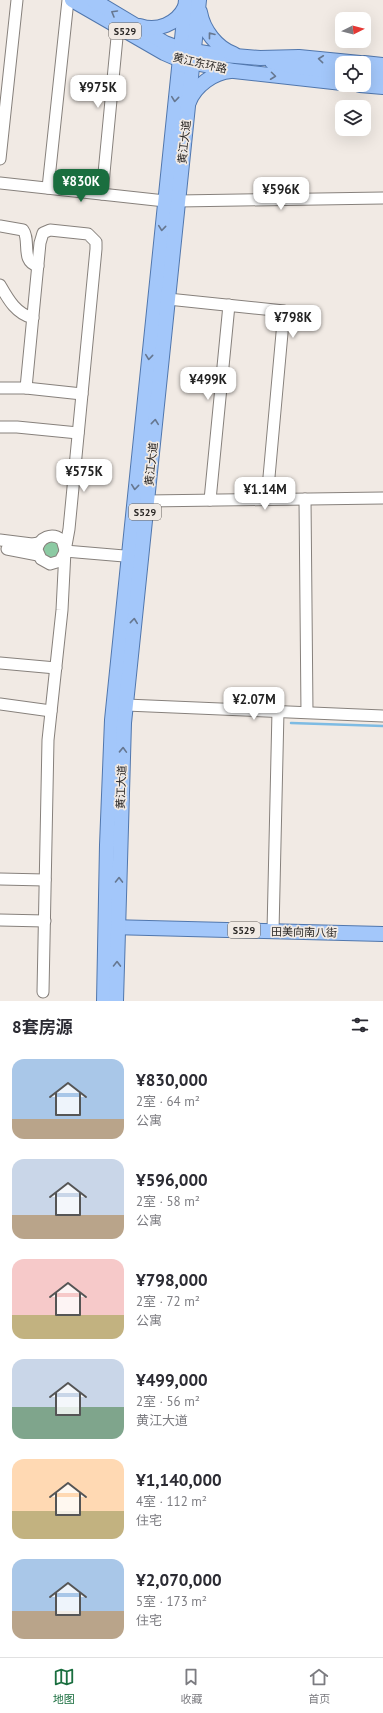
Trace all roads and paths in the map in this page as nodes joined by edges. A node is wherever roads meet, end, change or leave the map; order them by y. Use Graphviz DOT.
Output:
graph roads {
  1 [pos="18,0"];
  2 [pos="68,0"];
  3 [pos="72,0"];
  4 [pos="93,0"];
  5 [pos="192,2"];
  6 [pos="136,25"];
  7 [pos="118,27"];
  8 [pos="186,56"];
  9 [pos="238,56"];
  10 [pos="260,58"];
  11 [pos="335,61"];
  12 [pos="371,64"];
  13 [pos="383,65"];
  14 [pos="234,71"];
  15 [pos="335,71"];
  16 [pos="371,76"];
  17 [pos="383,77"];
  18 [pos="335,82"];
  19 [pos="371,86"];
  20 [pos="383,87"];
  21 [pos="187,106"];
  22 [pos="0,159"];
  23 [pos="0,183"];
  24 [pos="48,188"];
  25 [pos="102,194"];
  26 [pos="383,198"];
  27 [pos="171,201"];
  28 [pos="0,226"];
  29 [pos="38,266"];
  30 [pos="0,285"];
  31 [pos="168,299"];
  32 [pos="229,305"];
  33 [pos="33,318"];
  34 [pos="0,388"];
  35 [pos="26,388"];
  36 [pos="82,394"];
  37 [pos="0,427"];
  38 [pos="78,433"];
  39 [pos="383,498"];
  40 [pos="267,499"];
  41 [pos="305,499"];
  42 [pos="210,500"];
  43 [pos="147,501"];
  44 [pos="39,543"];
  45 [pos="1,544"];
  46 [pos="65,551"];
  47 [pos="38,555"];
  48 [pos="134,557"];
  49 [pos="0,663"];
  50 [pos="56,668"];
  51 [pos="0,704"];
  52 [pos="126,705"];
  53 [pos="51,711"];
  54 [pos="278,711"];
  55 [pos="307,712"];
  56 [pos="383,716"];
  57 [pos="0,879"];
  58 [pos="45,880"];
  59 [pos="0,920"];
  60 [pos="45,921"];
  61 [pos="112,923"];
  62 [pos="383,924"];
  63 [pos="273,927"];
  64 [pos="383,934"];
  65 [pos="43,992"];
  66 [pos="104,1001"];
  67 [pos="116,1001"];
  1 -- 22 [label="street"];
  2 -- 24 [label="street"];
  3 -- 7 [label="main road, 黄江东环路 / S529"];
  6 -- 4 [label="main road, 黄江东环路 / S529, one-way"];
  5 -- 6 [label="main road"];
  5 -- 8 [label="main road, 黄江大道"];
  9 -- 5 [label="main road, one-way"];
  6 -- 8 [label="main road, 黄江东环路 / S529"];
  7 -- 8 [label="main road, 黄江东环路 / S529"];
  7 -- 25 [label="street"];
  8 -- 9 [label="main road, 黄江东环路"];
  8 -- 14 [label="main road, 黄江东环路"];
  8 -- 21 [label="main road, 黄江大道 / S529"];
  8 -- 27 [label="main road, 黄江大道 / S529, one-way"];
  9 -- 10 [label="main road, 黄江东环路"];
  11 -- 10 [label="main road, 黄江东环路, one-way"];
  10 -- 15 [label="main road"];
  12 -- 13 [label="main road"];
  14 -- 18 [label="main road, 黄江东环路, one-way"];
  14 -- 21 [label="main road"];
  16 -- 17 [label="main road"];
  19 -- 20 [label="main road"];
  21 -- 27 [label="main road, 黄江大道 / S529"];
  23 -- 24 [label="street"];
  24 -- 25 [label="street"];
  25 -- 27 [label="street"];
  26 -- 27 [label="street"];
  27 -- 31 [label="main road, 黄江大道 / S529"];
  27 -- 48 [label="main road, 黄江大道 / S529, one-way"];
  28 -- 29 [label="street"];
  29 -- 33 [label="street"];
  29 -- 36 [label="street"];
  30 -- 33 [label="street"];
  31 -- 32 [label="street"];
  43 -- 31 [label="main road, 黄江大道 / S529, one-way"];
  32 -- 40 [label="street"];
  32 -- 42 [label="street"];
  33 -- 35 [label="street"];
  34 -- 35 [label="street"];
  35 -- 36 [label="street"];
  36 -- 38 [label="street"];
  37 -- 38 [label="street"];
  38 -- 46 [label="street"];
  39 -- 41 [label="street"];
  40 -- 41 [label="street"];
  40 -- 42 [label="street"];
  41 -- 55 [label="street"];
  42 -- 43 [label="street"];
  43 -- 48 [label="main road, 黄江大道 / S529"];
  44 -- 45 [label="street"];
  44 -- 46 [label="street"];
  44 -- 47 [label="street"];
  45 -- 47 [label="street"];
  46 -- 47 [label="street"];
  46 -- 48 [label="street"];
  46 -- 50 [label="street"];
  52 -- 48 [label="main road, 黄江大道 / S529, one-way"];
  48 -- 61 [label="main road, 黄江大道 / S529"];
  49 -- 50 [label="street"];
  50 -- 53 [label="street"];
  51 -- 53 [label="street"];
  52 -- 54 [label="street"];
  61 -- 52 [label="main road, 黄江大道 / S529, one-way"];
  53 -- 58 [label="street"];
  54 -- 55 [label="street"];
  54 -- 63 [label="street"];
  55 -- 56 [label="street"];
  57 -- 58 [label="street"];
  58 -- 60 [label="street"];
  59 -- 60 [label="street"];
  60 -- 65 [label="street"];
  61 -- 63 [label="main road, 田美向南八街 / S529"];
  61 -- 66 [label="main road, 黄江大道"];
  67 -- 61 [label="main road, 黄江大道, one-way"];
  62 -- 63 [label="main road, 田美向南八街 / S529"];
  63 -- 64 [label="main road, 田美向南八街 / S529"];
}
